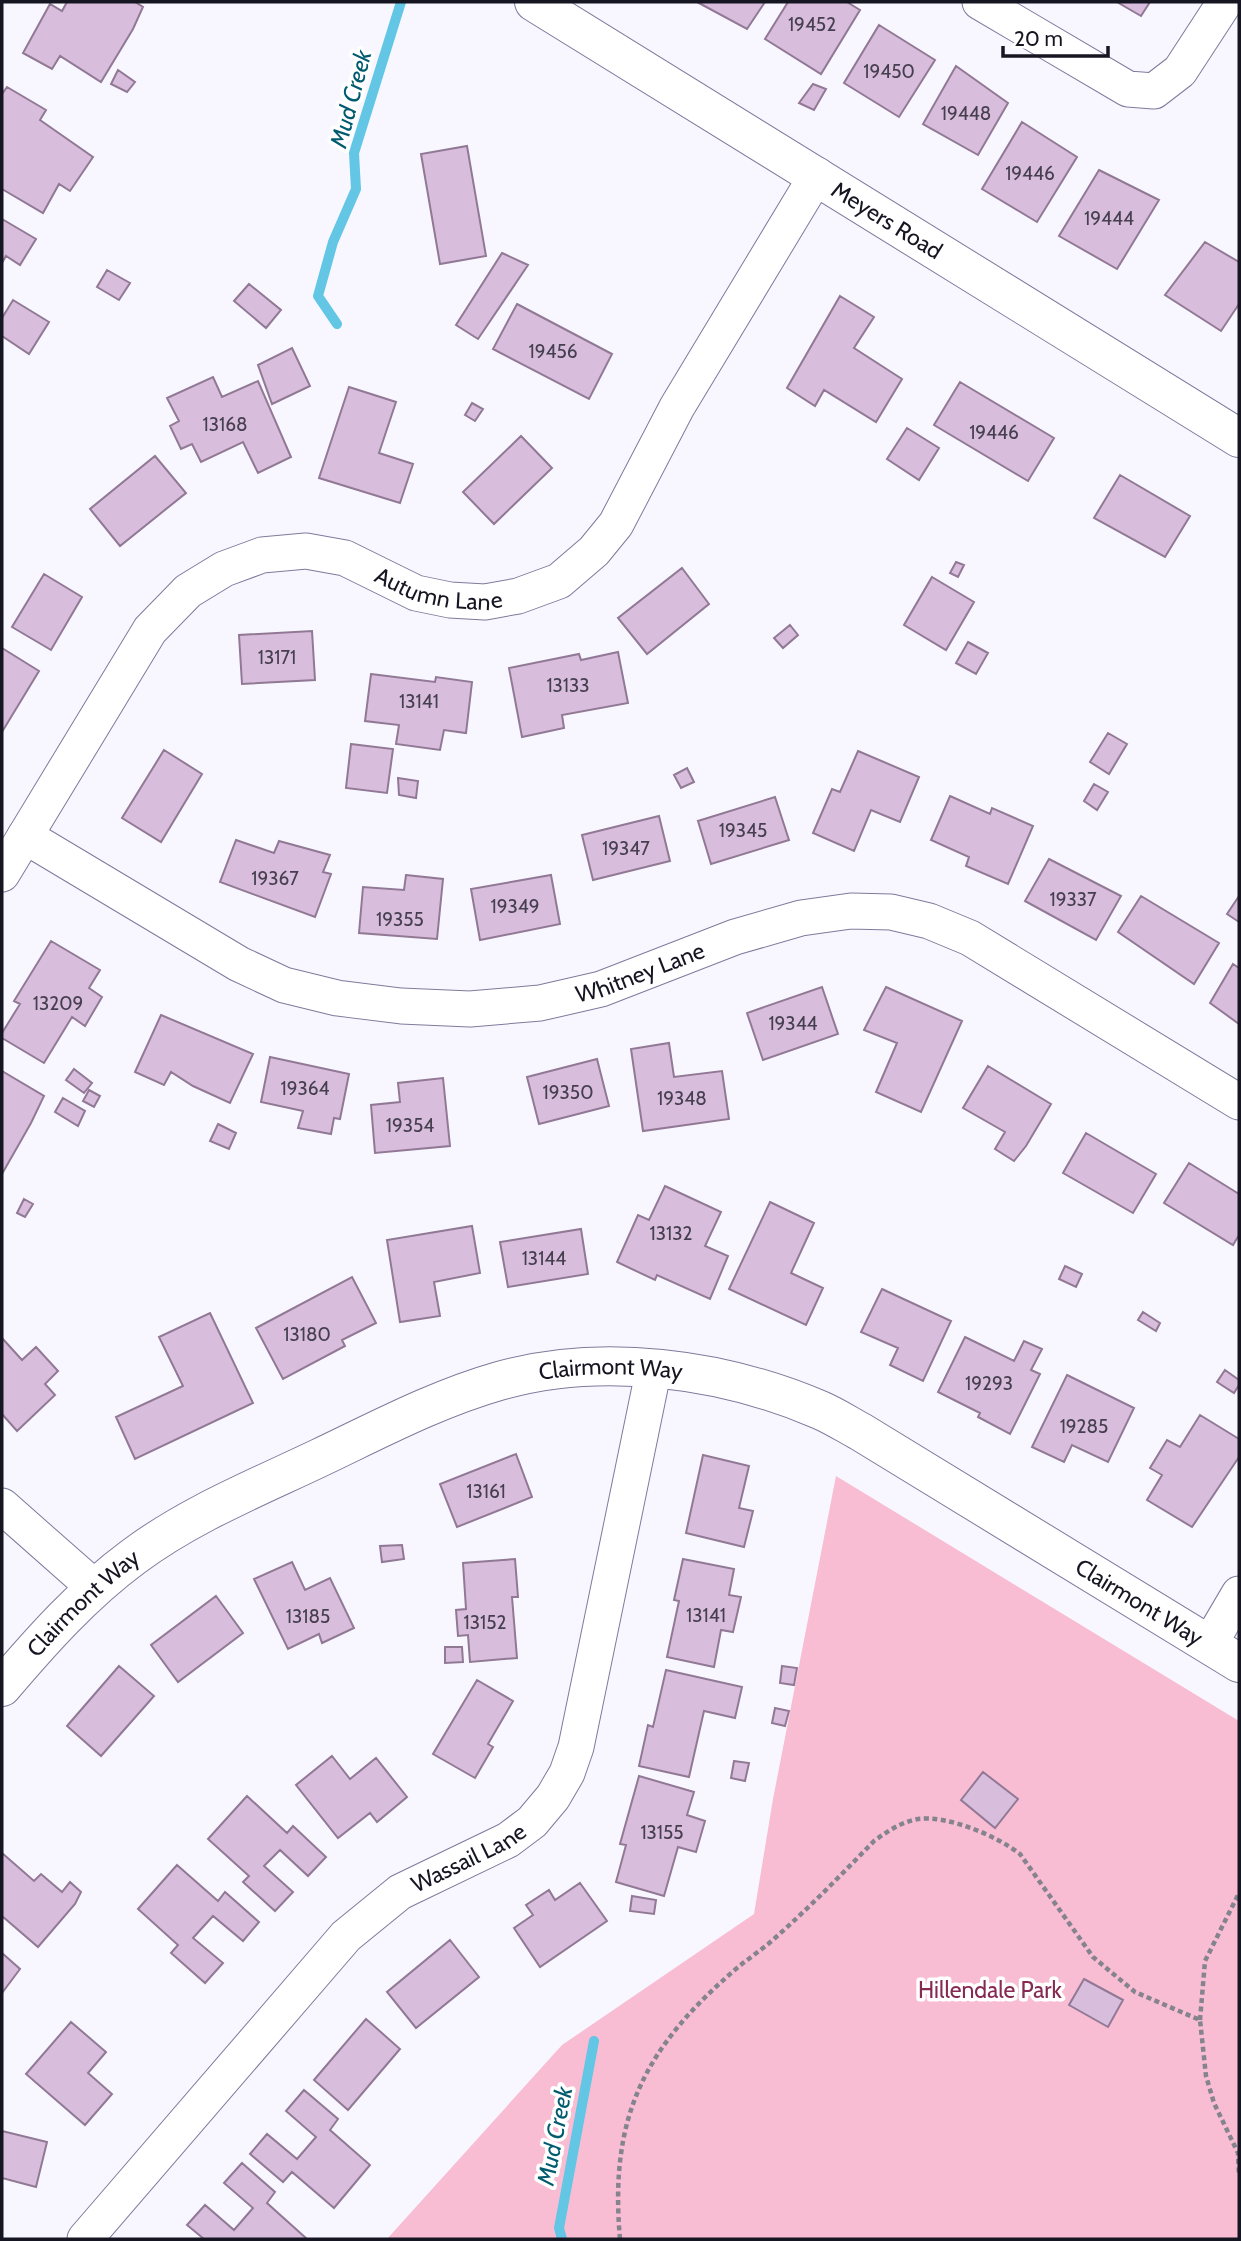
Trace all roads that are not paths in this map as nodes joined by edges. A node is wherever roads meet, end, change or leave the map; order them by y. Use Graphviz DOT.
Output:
graph roads {
  1 [pos="534,2"];
  2 [pos="981,2"];
  3 [pos="1225,2"];
  4 [pos="817,175"];
  5 [pos="1239,438"];
  6 [pos="25,836"];
  7 [pos="2,874"];
  8 [pos="1239,1102"];
  9 [pos="654,1368"];
  10 [pos="2,1506"];
  11 [pos="95,1588"];
  12 [pos="1239,1594"];
  13 [pos="1224,1654"];
  14 [pos="2,1687"];
  15 [pos="85,2239"];
  1 -- 4 [label="street, Meyers Road"];
  2 -- 3 [label="street"];
  4 -- 5 [label="street, Meyers Road"];
  4 -- 6 [label="street, Autumn Lane"];
  6 -- 7 [label="street, Autumn Lane"];
  6 -- 8 [label="street, Whitney Lane"];
  9 -- 11 [label="street, Clairmont Way"];
  9 -- 13 [label="street, Clairmont Way"];
  9 -- 15 [label="street, Wassail Lane"];
  10 -- 11 [label="street"];
  11 -- 14 [label="street, Clairmont Way"];
  12 -- 13 [label="street"];
}
